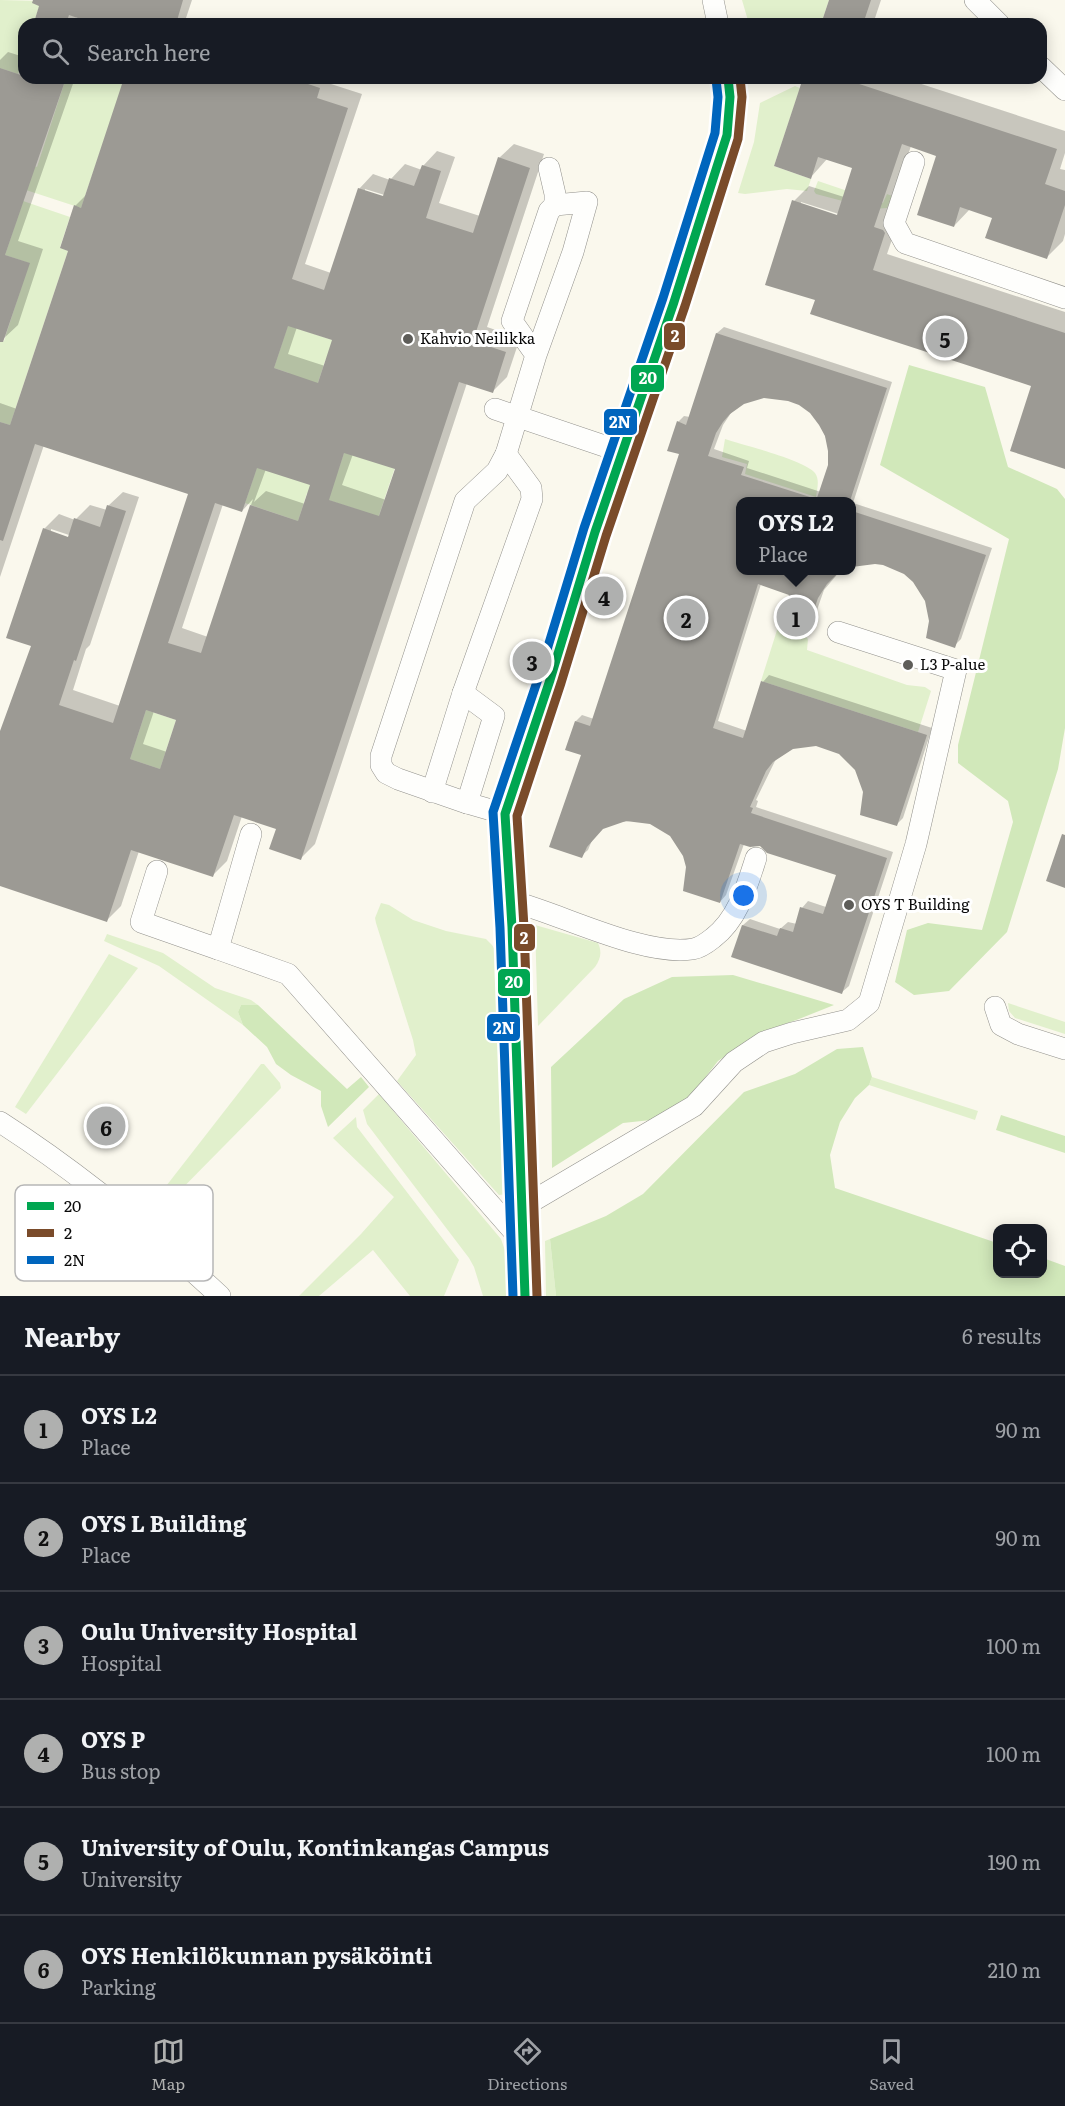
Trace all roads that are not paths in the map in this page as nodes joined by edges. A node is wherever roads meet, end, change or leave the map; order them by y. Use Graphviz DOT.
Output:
graph roads {
  1 [pos="713,0"];
  2 [pos="975,0"];
  3 [pos="717,18"];
  4 [pos="993,18"];
  5 [pos="1047,73"];
  6 [pos="729,84"];
  7 [pos="1065,90"];
  8 [pos="914,162"];
  9 [pos="549,168"];
  10 [pos="555,205"];
  11 [pos="1065,298"];
  12 [pos="536,355"];
  13 [pos="495,409"];
  14 [pos="517,416"];
  15 [pos="622,452"];
  16 [pos="506,454"];
  17 [pos="838,632"];
  18 [pos="463,693"];
  19 [pos="432,792"];
  20 [pos="467,803"];
  21 [pos="505,814"];
  22 [pos="251,834"];
  23 [pos="756,858"];
  24 [pos="157,871"];
  25 [pos="511,901"];
  26 [pos="218,949"];
  27 [pos="995,1007"];
  28 [pos="1065,1049"];
  29 [pos="0,1122"];
  30 [pos="87,1185"];
  31 [pos="522,1199"];
  32 [pos="523,1242"];
  33 [pos="204,1281"];
  34 [pos="220,1296"];
  35 [pos="525,1296"];
  1 -- 3 [label="street"];
  2 -- 4 [label="street"];
  5 -- 7 [label="street"];
  6 -- 15 [label="street"];
  8 -- 11 [label="street"];
  9 -- 10 [label="street"];
  10 -- 12 [label="street"];
  10 -- 12 [label="street"];
  12 -- 14 [label="street"];
  13 -- 14 [label="street"];
  14 -- 15 [label="street"];
  14 -- 16 [label="street"];
  15 -- 21 [label="street"];
  16 -- 18 [label="street"];
  16 -- 19 [label="street"];
  17 -- 31 [label="street"];
  18 -- 19 [label="street"];
  18 -- 20 [label="street"];
  19 -- 20 [label="street"];
  20 -- 21 [label="street"];
  21 -- 25 [label="street"];
  22 -- 26 [label="street"];
  23 -- 25 [label="street"];
  24 -- 26 [label="street"];
  25 -- 31 [label="street"];
  26 -- 32 [label="street"];
  27 -- 28 [label="street"];
  29 -- 30 [label="street"];
  31 -- 32 [label="street"];
  32 -- 35 [label="street"];
  33 -- 34 [label="street"];
}
